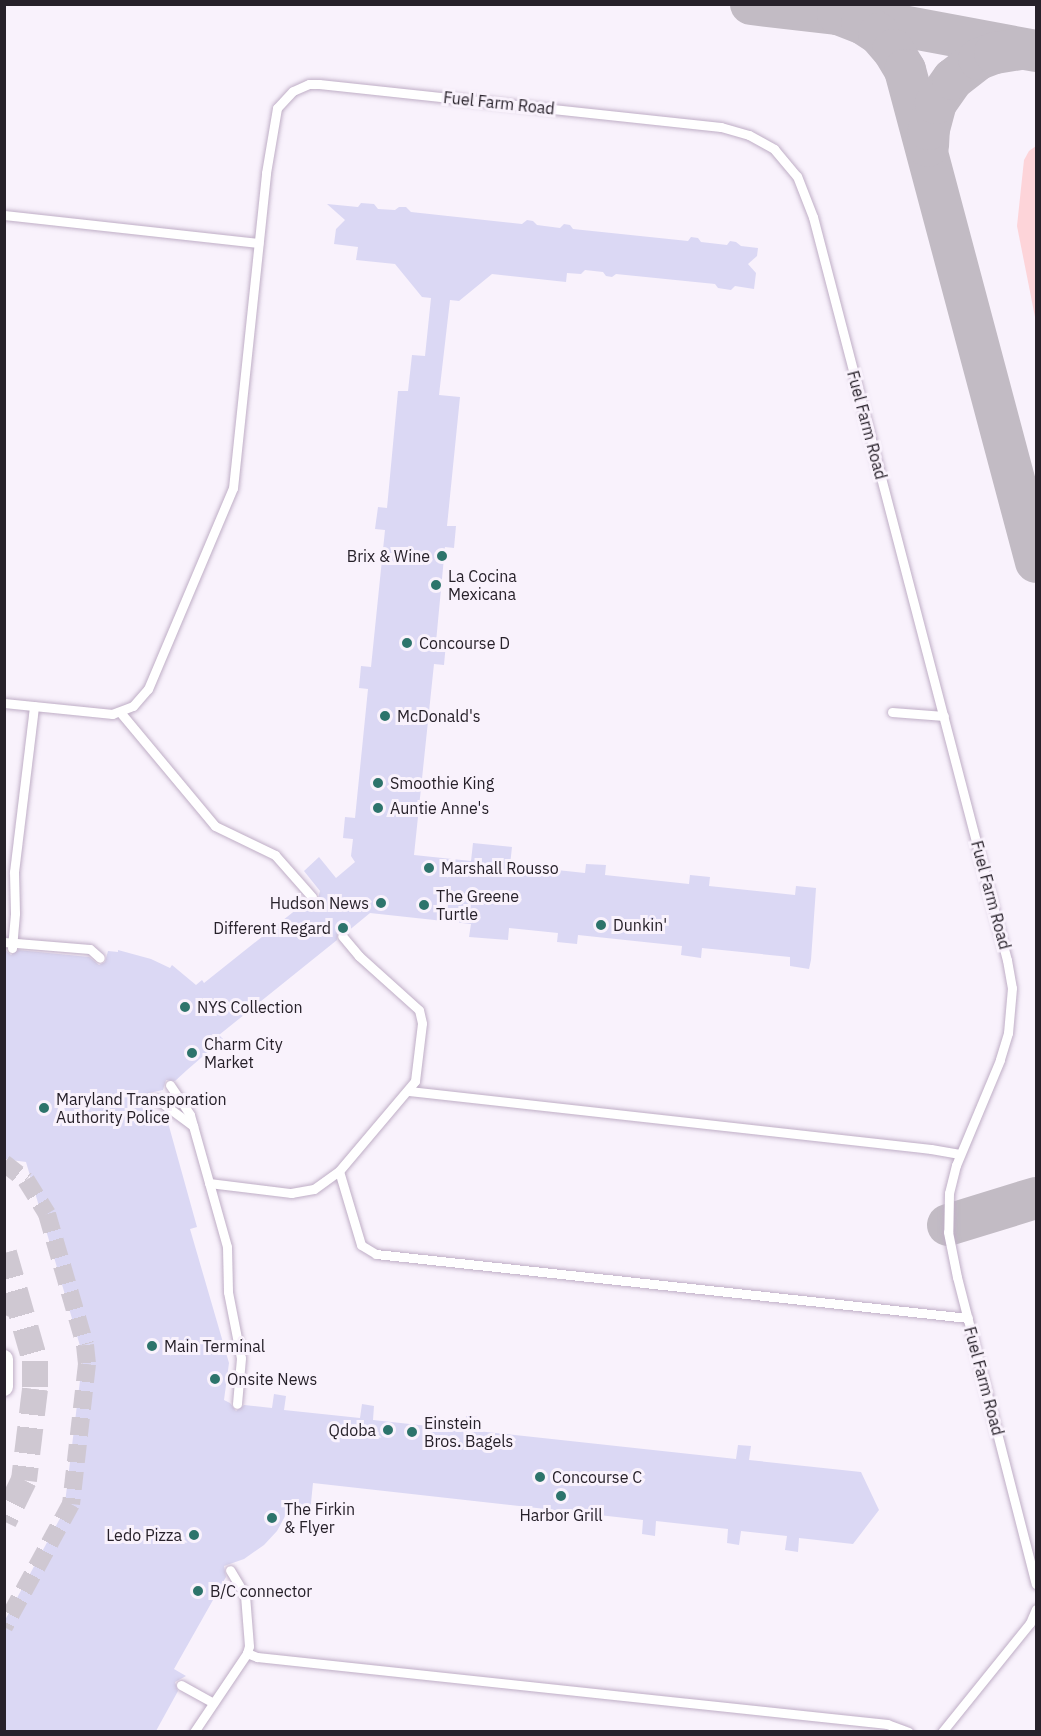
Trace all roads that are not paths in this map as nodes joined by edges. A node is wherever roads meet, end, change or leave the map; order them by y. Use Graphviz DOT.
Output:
graph roads {
  1 [pos="4,215"];
  2 [pos="258,243"];
  3 [pos="4,703"];
  4 [pos="34,706"];
  5 [pos="120,712"];
  6 [pos="892,712"];
  7 [pos="944,716"];
  8 [pos="312,897"];
  9 [pos="342,936"];
  10 [pos="10,944"];
  11 [pos="100,958"];
  12 [pos="170,1085"];
  13 [pos="408,1091"];
  14 [pos="151,1099"];
  15 [pos="193,1126"];
  16 [pos="960,1154"];
  17 [pos="339,1171"];
  18 [pos="209,1183"];
  19 [pos="968,1318"];
  20 [pos="4,1359"];
  21 [pos="4,1388"];
  22 [pos="237,1404"];
  23 [pos="230,1570"];
  24 [pos="1036,1584"];
  25 [pos="1036,1609"];
  26 [pos="247,1653"];
  27 [pos="181,1685"];
  28 [pos="213,1703"];
  29 [pos="194,1731"];
  30 [pos="909,1731"];
  31 [pos="942,1731"];
  1 -- 2 [label="lane"];
  2 -- 5 [label="lane, Fuel Farm Road"];
  2 -- 7 [label="lane, Fuel Farm Road"];
  3 -- 4 [label="lane"];
  4 -- 5 [label="lane"];
  4 -- 10 [label="lane"];
  5 -- 8 [label="lane"];
  6 -- 7 [label="lane"];
  7 -- 16 [label="lane, Fuel Farm Road"];
  9 -- 13 [label="lane"];
  10 -- 11 [label="lane"];
  12 -- 15 [label="lane"];
  13 -- 16 [label="lane"];
  13 -- 17 [label="lane"];
  14 -- 15 [label="lane"];
  15 -- 18 [label="lane"];
  16 -- 19 [label="lane, Fuel Farm Road"];
  17 -- 18 [label="lane"];
  17 -- 19 [label="lane"];
  18 -- 22 [label="lane"];
  19 -- 24 [label="lane, Fuel Farm Road"];
  20 -- 21 [label="street"];
  23 -- 26 [label="lane"];
  25 -- 31 [label="lane"];
  26 -- 28 [label="lane"];
  26 -- 30 [label="lane"];
  27 -- 28 [label="lane"];
  28 -- 29 [label="lane"];
}
